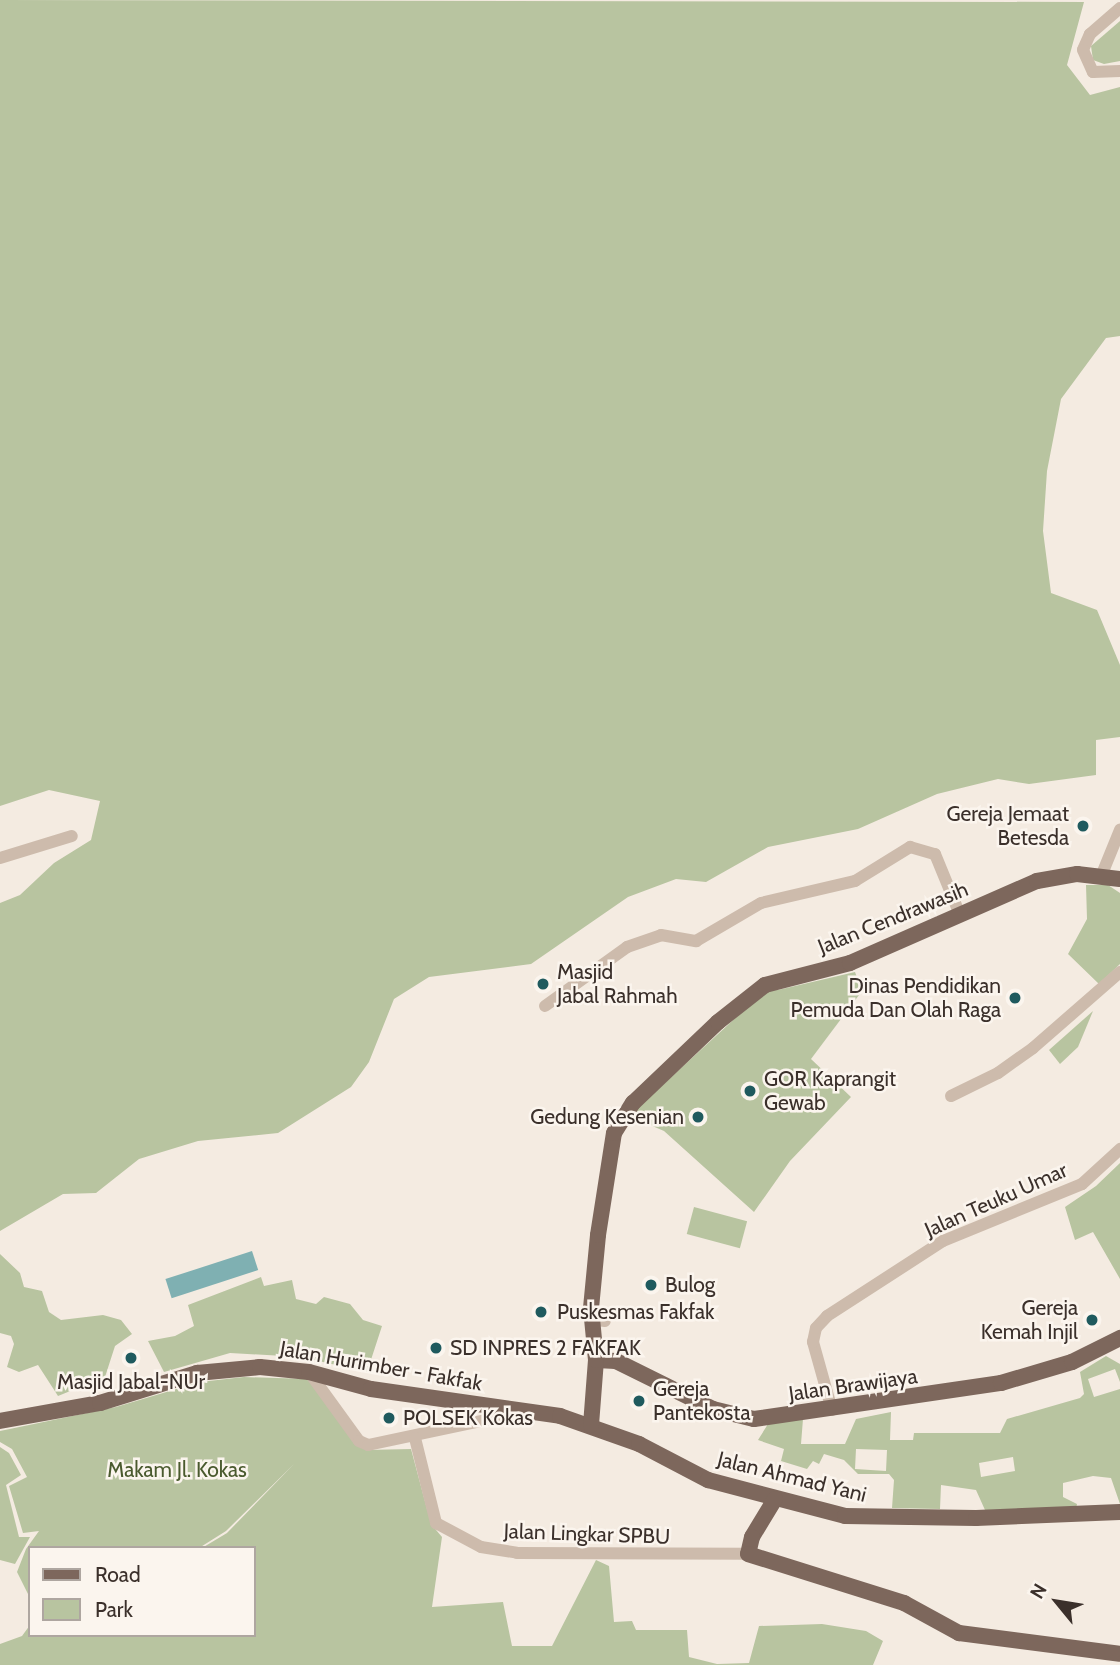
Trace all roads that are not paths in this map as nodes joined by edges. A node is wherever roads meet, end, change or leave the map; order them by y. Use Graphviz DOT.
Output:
graph roads {
  1 [pos="1120,8"];
  2 [pos="1120,71"];
  3 [pos="1120,830"];
  4 [pos="72,836"];
  5 [pos="0,858"];
  6 [pos="1102,874"];
  7 [pos="1120,879"];
  8 [pos="960,915"];
  9 [pos="1120,972"];
  10 [pos="545,1006"];
  11 [pos="951,1096"];
  12 [pos="1120,1149"];
  13 [pos="1120,1338"];
  14 [pos="596,1360"];
  15 [pos="309,1372"];
  16 [pos="832,1410"];
  17 [pos="526,1411"];
  18 [pos="0,1420"];
  19 [pos="591,1425"];
  20 [pos="415,1438"];
  21 [pos="775,1499"];
  22 [pos="1120,1512"];
  23 [pos="748,1554"];
  24 [pos="1120,1654"];
  1 -- 2 [label="street"];
  3 -- 6 [label="street"];
  4 -- 5 [label="street"];
  6 -- 7 [label="main road, Jalan Cendrawasih"];
  6 -- 8 [label="main road, Jalan Cendrawasih"];
  8 -- 10 [label="street"];
  8 -- 14 [label="main road, Jalan Cendrawasih"];
  9 -- 11 [label="street"];
  12 -- 16 [label="street, Jalan Teuku Umar"];
  13 -- 16 [label="main road, Jalan Brawijaya"];
  14 -- 16 [label="main road, Jalan Brawijaya"];
  14 -- 19 [label="main road, Jalan Cendrawasih"];
  15 -- 17 [label="main road, Jalan Hurimber - Fakfak"];
  15 -- 18 [label="main road, Jalan Hurimber - Fakfak"];
  15 -- 20 [label="street"];
  17 -- 19 [label="main road, Jalan Hurimber - Fakfak"];
  17 -- 20 [label="street"];
  19 -- 21 [label="main road, Jalan Ahmad Yani"];
  20 -- 23 [label="street, Jalan Lingkar SPBU"];
  21 -- 22 [label="main road, Jalan Ahmad Yani"];
  21 -- 23 [label="main road"];
  23 -- 24 [label="main road"];
}
